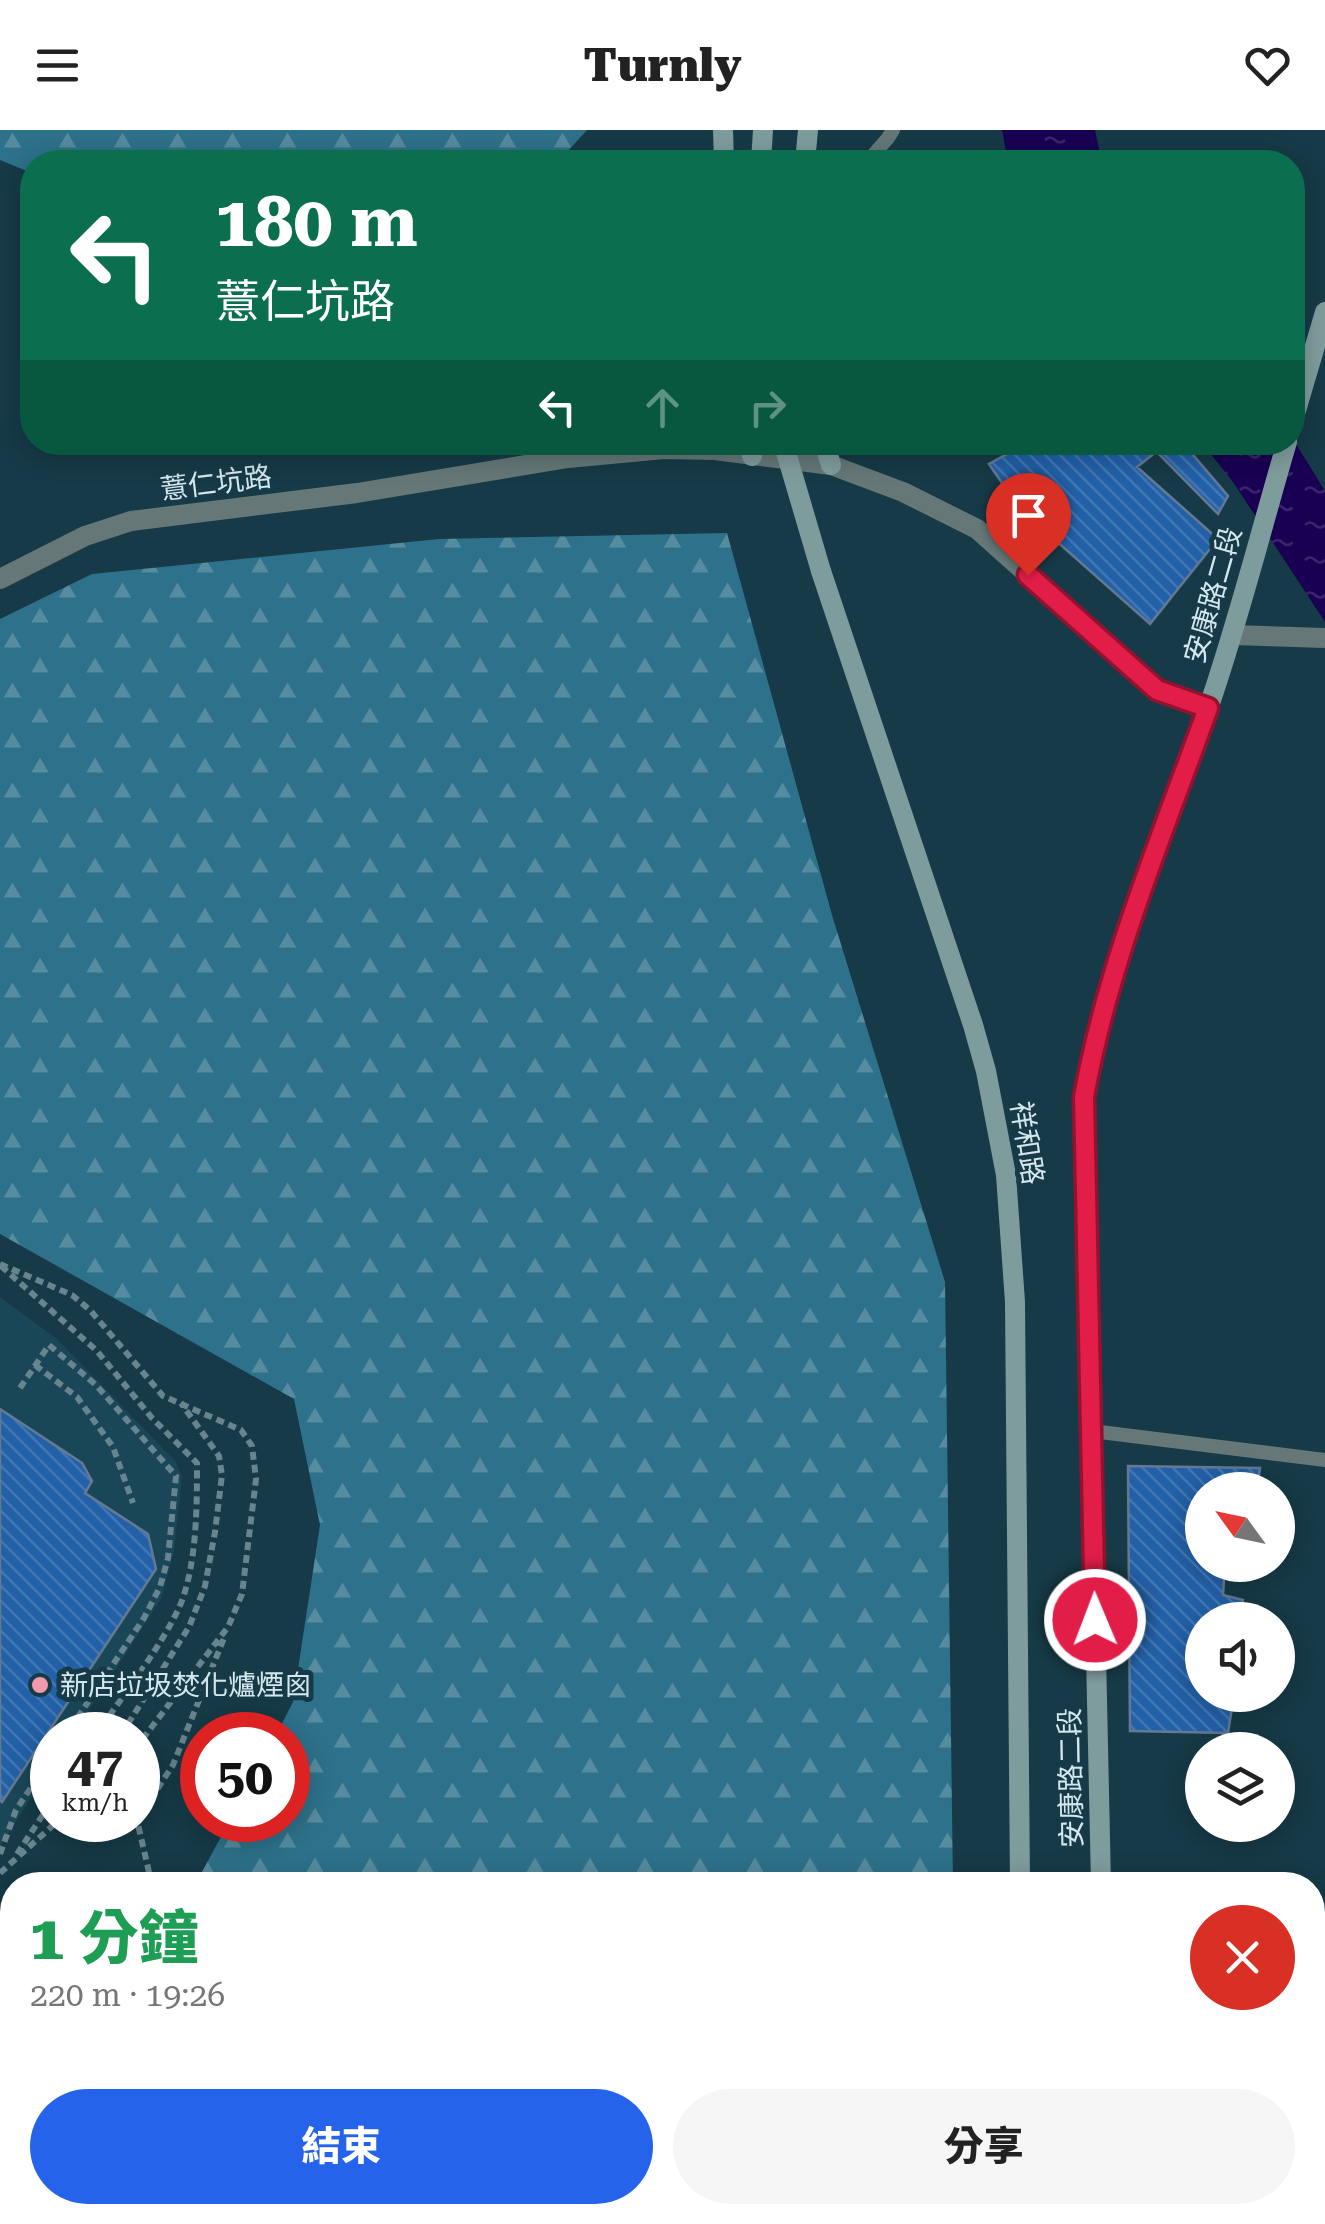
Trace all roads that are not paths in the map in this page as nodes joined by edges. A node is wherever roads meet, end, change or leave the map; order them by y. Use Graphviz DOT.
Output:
graph roads {
  1 [pos="1325,312"];
  2 [pos="1305,381"];
  3 [pos="600,455"];
  4 [pos="781,455"];
  5 [pos="787,455"];
  6 [pos="828,455"];
  7 [pos="1283,455"];
  8 [pos="831,465"];
  9 [pos="0,578"];
  10 [pos="1233,635"];
  11 [pos="1319,637"];
  12 [pos="1208,708"];
  13 [pos="1092,1431"];
  14 [pos="1325,1460"];
  15 [pos="1020,1872"];
  16 [pos="1100,1872"];
  1 -- 2 [label="main road"];
  3 -- 9 [label="street, 薏仁坑路"];
  4 -- 8 [label="street, 薏仁坑路"];
  5 -- 15 [label="main road, 祥和路, bridge"];
  6 -- 8 [label="main road"];
  7 -- 10 [label="main road, 安康路二段"];
  8 -- 12 [label="street, 薏仁坑路"];
  10 -- 11 [label="street"];
  10 -- 12 [label="main road, 安康路二段"];
  12 -- 13 [label="main road, 安康路二段"];
  13 -- 14 [label="lane"];
  13 -- 16 [label="main road, 安康路二段"];
}
